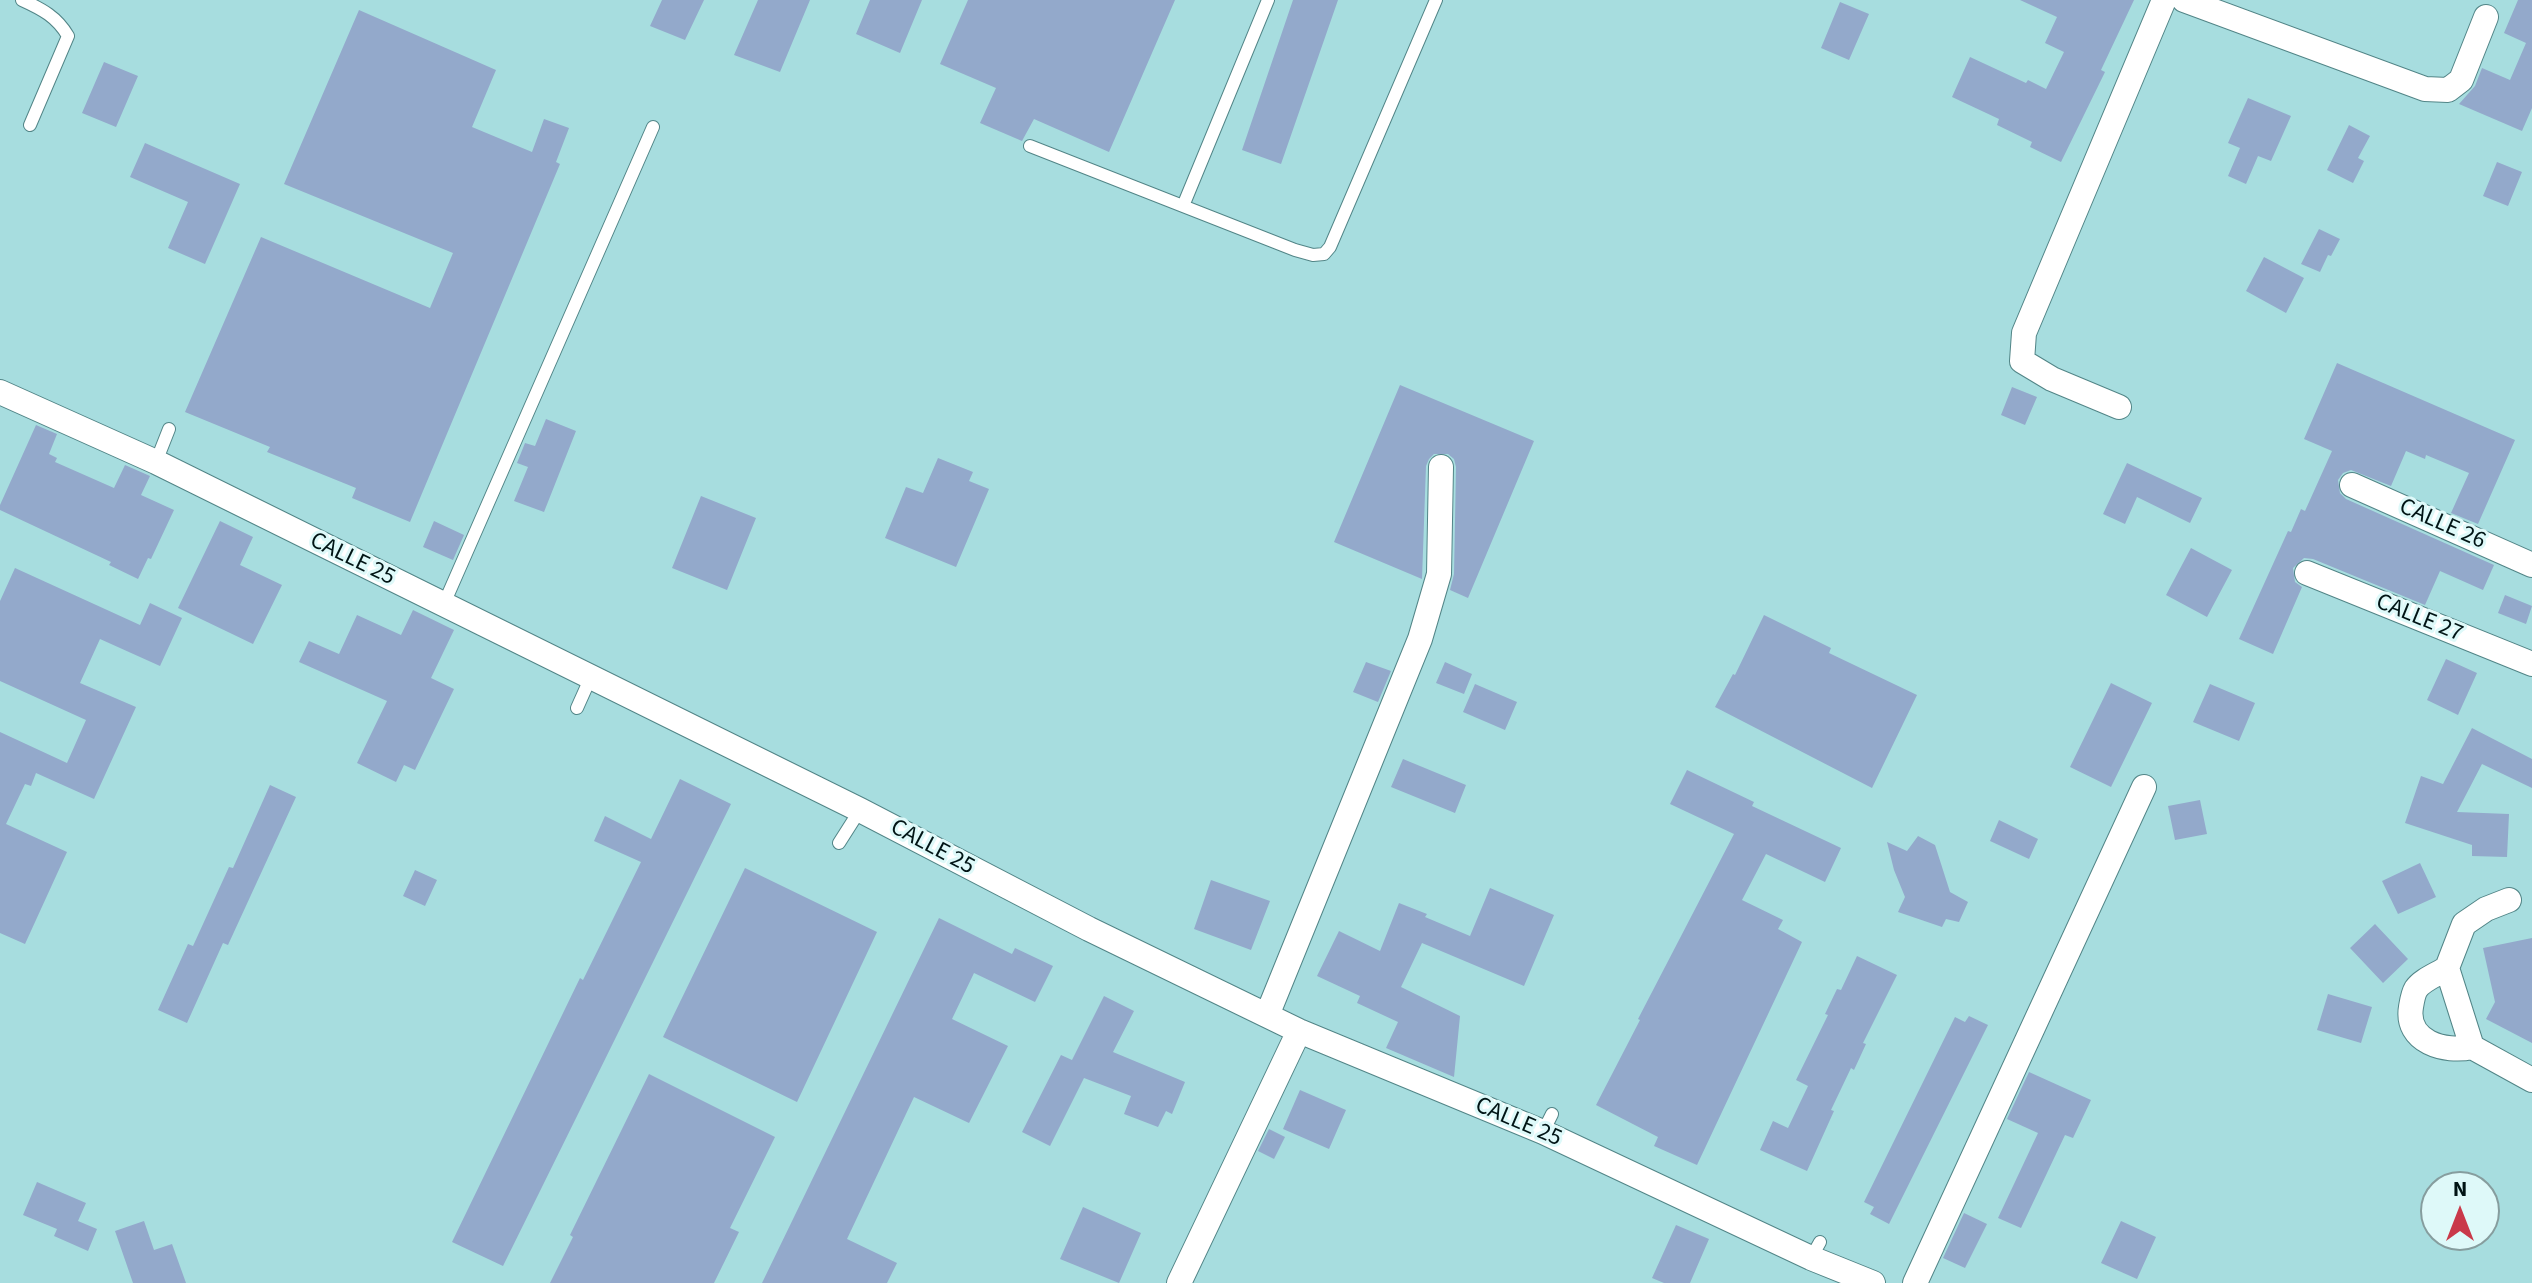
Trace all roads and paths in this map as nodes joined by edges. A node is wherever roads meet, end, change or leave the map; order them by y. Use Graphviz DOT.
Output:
graph roads {
  1 [pos="22,0"];
  2 [pos="1268,0"];
  3 [pos="1436,0"];
  4 [pos="2164,0"];
  5 [pos="2184,0"];
  6 [pos="2486,17"];
  7 [pos="30,125"];
  8 [pos="653,127"];
  9 [pos="1030,146"];
  10 [pos="1183,206"];
  11 [pos="0,392"];
  12 [pos="2119,407"];
  13 [pos="169,429"];
  14 [pos="156,462"];
  15 [pos="1441,467"];
  16 [pos="2352,485"];
  17 [pos="2532,565"];
  18 [pos="2307,573"];
  19 [pos="443,606"];
  20 [pos="2532,664"];
  21 [pos="590,679"];
  22 [pos="577,708"];
  23 [pos="2144,787"];
  24 [pos="860,810"];
  25 [pos="839,843"];
  26 [pos="2509,900"];
  27 [pos="2447,968"];
  28 [pos="1268,1013"];
  29 [pos="1299,1031"];
  30 [pos="2472,1047"];
  31 [pos="2532,1080"];
  32 [pos="1179,1283"];
  33 [pos="1873,1283"];
  34 [pos="1915,1283"];
  1 -- 7 [label="lane"];
  2 -- 10 [label="lane"];
  3 -- 10 [label="lane"];
  4 -- 12 [label="street"];
  5 -- 6 [label="street"];
  8 -- 19 [label="lane"];
  9 -- 10 [label="lane"];
  11 -- 14 [label="street, CALLE 25"];
  13 -- 14 [label="lane"];
  14 -- 19 [label="street, CALLE 25"];
  15 -- 28 [label="street"];
  16 -- 17 [label="street, CALLE 26"];
  18 -- 20 [label="street, CALLE 27"];
  19 -- 21 [label="street, CALLE 25"];
  21 -- 22 [label="lane"];
  21 -- 24 [label="street, CALLE 25"];
  23 -- 34 [label="street"];
  24 -- 25 [label="lane"];
  24 -- 28 [label="street, CALLE 25"];
  26 -- 27 [label="street"];
  27 -- 30 [label="street"];
  27 -- 30 [label="street"];
  28 -- 29 [label="street, CALLE 25"];
  29 -- 32 [label="street"];
  29 -- 33 [label="street, CALLE 25"];
  30 -- 31 [label="street"];
}
